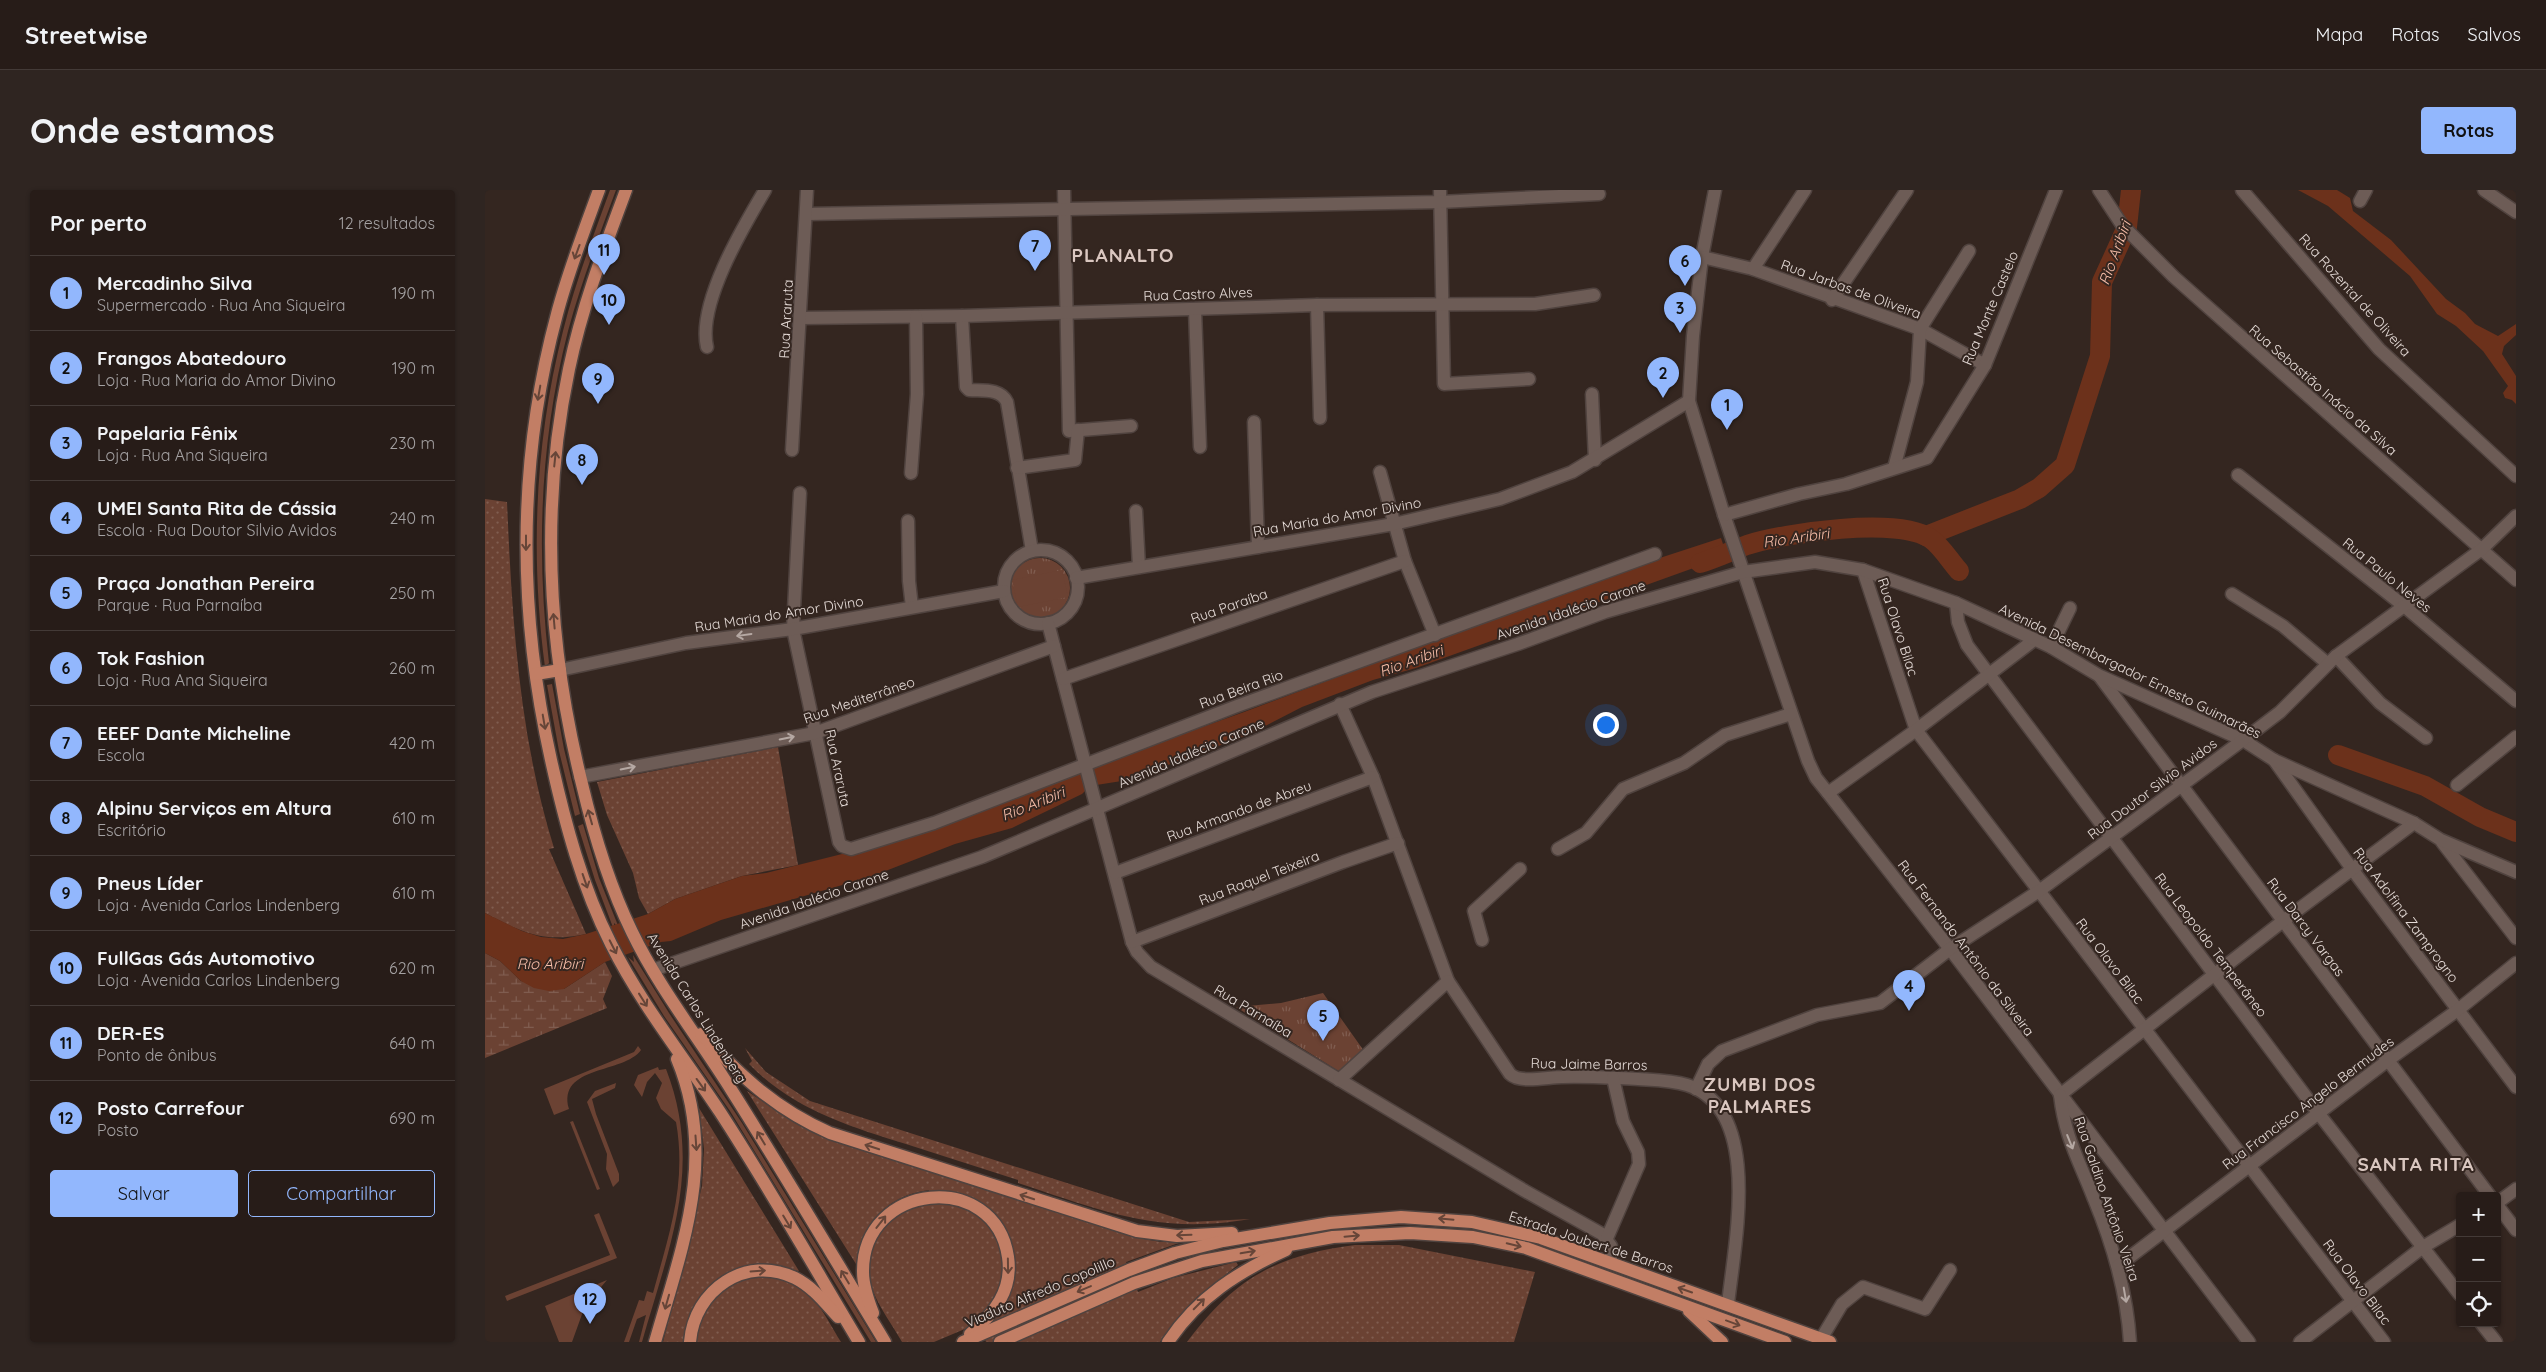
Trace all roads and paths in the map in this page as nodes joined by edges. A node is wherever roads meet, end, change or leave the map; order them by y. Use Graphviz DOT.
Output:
graph roads {
  1 [pos="599,190"];
  2 [pos="626,190"];
  3 [pos="765,190"];
  4 [pos="807,190"];
  5 [pos="1064,190"];
  6 [pos="1715,190"];
  7 [pos="1805,190"];
  8 [pos="1907,190"];
  9 [pos="2056,190"];
  10 [pos="2099,190"];
  11 [pos="2242,190"];
  12 [pos="2484,190"];
  13 [pos="1599,194"];
  14 [pos="1440,196"];
  15 [pos="1065,210"];
  16 [pos="2516,212"];
  17 [pos="807,214"];
  18 [pos="1969,251"];
  19 [pos="1702,257"];
  20 [pos="1753,269"];
  21 [pos="1594,295"];
  22 [pos="1832,300"];
  23 [pos="1443,303"];
  24 [pos="1317,305"];
  25 [pos="1195,310"];
  26 [pos="1068,313"];
  27 [pos="962,316"];
  28 [pos="917,317"];
  29 [pos="801,318"];
  30 [pos="1920,329"];
  31 [pos="707,347"];
  32 [pos="1985,365"];
  33 [pos="1529,378"];
  34 [pos="1591,394"];
  35 [pos="1689,401"];
  36 [pos="1320,418"];
  37 [pos="1254,422"];
  38 [pos="1131,426"];
  39 [pos="1078,430"];
  40 [pos="1199,447"];
  41 [pos="792,450"];
  42 [pos="1595,460"];
  43 [pos="1017,468"];
  44 [pos="1894,468"];
  45 [pos="1381,472"];
  46 [pos="911,473"];
  47 [pos="2238,475"];
  48 [pos="2516,476"];
  49 [pos="800,493"];
  50 [pos="1137,511"];
  51 [pos="1724,515"];
  52 [pos="2516,516"];
  53 [pos="908,521"];
  54 [pos="1394,524"];
  55 [pos="1258,546"];
  56 [pos="2481,549"];
  57 [pos="1032,551"];
  58 [pos="1655,554"];
  59 [pos="1405,561"];
  60 [pos="1139,567"];
  61 [pos="1863,570"];
  62 [pos="1743,572"];
  63 [pos="1076,578"];
  64 [pos="2516,580"];
  65 [pos="1004,591"];
  66 [pos="2232,594"];
  67 [pos="1956,603"];
  68 [pos="2403,606"];
  69 [pos="913,607"];
  70 [pos="2070,608"];
  71 [pos="1048,623"];
  72 [pos="793,629"];
  73 [pos="1435,635"];
  74 [pos="2034,640"];
  75 [pos="1054,646"];
  76 [pos="2051,647"];
  77 [pos="2332,660"];
  78 [pos="559,670"];
  79 [pos="536,674"];
  80 [pos="1988,674"];
  81 [pos="2098,675"];
  82 [pos="1063,679"];
  83 [pos="2516,701"];
  84 [pos="1340,704"];
  85 [pos="1791,714"];
  86 [pos="1916,730"];
  87 [pos="815,733"];
  88 [pos="2516,737"];
  89 [pos="2426,738"];
  90 [pos="2243,740"];
  91 [pos="2274,760"];
  92 [pos="1086,765"];
  93 [pos="580,777"];
  94 [pos="1373,777"];
  95 [pos="2457,785"];
  96 [pos="2180,786"];
  97 [pos="1827,793"];
  98 [pos="1097,810"];
  99 [pos="2414,823"];
  100 [pos="2111,838"];
  101 [pos="2441,840"];
  102 [pos="839,842"];
  103 [pos="1398,844"];
  104 [pos="1558,849"];
  105 [pos="1520,869"];
  106 [pos="2352,869"];
  107 [pos="2516,872"];
  108 [pos="1115,873"];
  109 [pos="2039,891"];
  110 [pos="2283,921"];
  111 [pos="2516,938"];
  112 [pos="1482,940"];
  113 [pos="1133,942"];
  114 [pos="1950,949"];
  115 [pos="2516,962"];
  116 [pos="653,970"];
  117 [pos="2216,975"];
  118 [pos="1448,981"];
  119 [pos="677,1008"];
  120 [pos="2459,1009"];
  121 [pos="663,1030"];
  122 [pos="2143,1030"];
  123 [pos="2387,1061"];
  124 [pos="1613,1078"];
  125 [pos="1339,1080"];
  126 [pos="2516,1086"];
  127 [pos="1696,1089"];
  128 [pos="2060,1095"];
  129 [pos="2319,1114"];
  130 [pos="2250,1166"];
  131 [pos="2516,1189"];
  132 [pos="2487,1192"];
  133 [pos="2501,1201"];
  134 [pos="2501,1209"];
  135 [pos="2456,1227"];
  136 [pos="1285,1230"];
  137 [pos="2516,1230"];
  138 [pos="2162,1231"];
  139 [pos="1607,1238"];
  140 [pos="1304,1242"];
  141 [pos="2423,1247"];
  142 [pos="1611,1263"];
  143 [pos="2118,1266"];
  144 [pos="1129,1270"];
  145 [pos="1950,1270"];
  146 [pos="1134,1283"];
  147 [pos="2456,1290"];
  148 [pos="2352,1300"];
  149 [pos="1672,1301"];
  150 [pos="1728,1304"];
  151 [pos="1778,1324"];
  152 [pos="2484,1327"];
  153 [pos="857,1338"];
  154 [pos="882,1338"];
  155 [pos="1825,1340"];
  156 [pos="655,1342"];
  157 [pos="690,1342"];
  158 [pos="962,1342"];
  159 [pos="999,1342"];
  160 [pos="1168,1342"];
  161 [pos="1722,1342"];
  162 [pos="1787,1342"];
  163 [pos="2130,1342"];
  164 [pos="2249,1342"];
  165 [pos="2300,1342"];
  166 [pos="2384,1342"];
  167 [pos="2496,1342"];
  1 -- 79 [label="main road, one-way"];
  78 -- 2 [label="main road, Avenida Carlos Lindenberg, one-way"];
  3 -- 31 [label="street"];
  4 -- 17 [label="street, Rua Araruta"];
  5 -- 15 [label="street"];
  6 -- 19 [label="street"];
  7 -- 20 [label="street"];
  8 -- 22 [label="street"];
  9 -- 32 [label="street, Rua Monte Castelo"];
  10 -- 56 [label="street, Rua Sebastião Inácio da Silva"];
  11 -- 48 [label="street, Rua Rozental de Oliveira"];
  12 -- 16 [label="street"];
  13 -- 14 [label="street"];
  14 -- 15 [label="street"];
  14 -- 23 [label="street"];
  15 -- 17 [label="street"];
  15 -- 26 [label="street"];
  17 -- 29 [label="street, Rua Araruta"];
  18 -- 30 [label="street"];
  19 -- 20 [label="street, Rua Jarbas de Oliveira"];
  19 -- 35 [label="street"];
  20 -- 22 [label="street, Rua Jarbas de Oliveira"];
  21 -- 23 [label="street, Rua Castro Alves"];
  22 -- 30 [label="street, Rua Jarbas de Oliveira"];
  23 -- 24 [label="street, Rua Castro Alves"];
  23 -- 33 [label="street"];
  24 -- 25 [label="street, Rua Castro Alves"];
  24 -- 36 [label="street"];
  25 -- 26 [label="street, Rua Castro Alves"];
  25 -- 40 [label="street"];
  26 -- 27 [label="street, Rua Castro Alves"];
  26 -- 39 [label="street"];
  27 -- 28 [label="street, Rua Castro Alves"];
  27 -- 43 [label="street"];
  28 -- 29 [label="street, Rua Castro Alves"];
  28 -- 46 [label="street"];
  29 -- 41 [label="street, Rua Araruta"];
  30 -- 32 [label="street, Rua Jarbas de Oliveira"];
  30 -- 44 [label="street"];
  32 -- 44 [label="street, Rua Monte Castelo"];
  34 -- 42 [label="street"];
  35 -- 42 [label="street, Rua Maria do Amor Divino"];
  35 -- 51 [label="street, Rua Fernando Antônio da Silveira"];
  37 -- 55 [label="street"];
  38 -- 39 [label="street"];
  39 -- 43 [label="street"];
  42 -- 54 [label="street, Rua Maria do Amor Divino"];
  43 -- 57 [label="street"];
  44 -- 51 [label="street, Rua Monte Castelo"];
  45 -- 54 [label="street"];
  47 -- 68 [label="street, Rua Paulo Neves"];
  49 -- 72 [label="street, Rua Araruta"];
  50 -- 60 [label="street"];
  51 -- 62 [label="street, Rua Fernando Antônio da Silveira"];
  52 -- 56 [label="street, Rua Doutor Silvio Avidos"];
  53 -- 69 [label="street"];
  54 -- 55 [label="street, Rua Maria do Amor Divino"];
  54 -- 59 [label="street"];
  55 -- 60 [label="street, Rua Maria do Amor Divino"];
  56 -- 64 [label="street, Rua Sebastião Inácio da Silva"];
  56 -- 68 [label="street, Rua Doutor Silvio Avidos"];
  57 -- 63 [label="street"];
  57 -- 65 [label="street"];
  58 -- 73 [label="street, Rua Beira Rio"];
  59 -- 73 [label="street"];
  59 -- 82 [label="street, Rua Paraíba"];
  60 -- 63 [label="street, Rua Maria do Amor Divino"];
  61 -- 62 [label="street, Avenida Desembargador Ernesto Guimarães"];
  61 -- 67 [label="street, Avenida Desembargador Ernesto Guimarães"];
  61 -- 86 [label="street, Rua Olavo Bilac"];
  62 -- 84 [label="street, Avenida Idalécio Carone"];
  62 -- 85 [label="street, Rua Fernando Antônio da Silveira"];
  63 -- 71 [label="street"];
  65 -- 69 [label="street, Rua Maria do Amor Divino"];
  65 -- 71 [label="street"];
  66 -- 77 [label="street"];
  67 -- 74 [label="street, Avenida Desembargador Ernesto Guimarães"];
  67 -- 80 [label="street, Rua Leopoldo Temperâneo"];
  68 -- 77 [label="street, Rua Doutor Silvio Avidos"];
  68 -- 83 [label="street, Rua Paulo Neves"];
  69 -- 72 [label="street, Rua Maria do Amor Divino"];
  70 -- 76 [label="street"];
  71 -- 75 [label="street"];
  72 -- 78 [label="street, Rua Maria do Amor Divino, one-way"];
  72 -- 87 [label="street, Rua Araruta"];
  73 -- 92 [label="street, Rua Beira Rio"];
  74 -- 76 [label="street, Avenida Desembargador Ernesto Guimarães"];
  74 -- 80 [label="street"];
  75 -- 82 [label="street"];
  75 -- 87 [label="street, Rua Mediterrâneo"];
  76 -- 81 [label="street, Avenida Desembargador Ernesto Guimarães"];
  77 -- 89 [label="street"];
  77 -- 90 [label="street, Rua Doutor Silvio Avidos"];
  78 -- 79 [label="main road"];
  78 -- 93 [label="main road, Avenida Carlos Lindenberg"];
  79 -- 121 [label="main road, one-way"];
  80 -- 86 [label="street"];
  80 -- 100 [label="street, Rua Leopoldo Temperâneo"];
  81 -- 90 [label="street, Avenida Desembargador Ernesto Guimarães"];
  81 -- 96 [label="street, Rua Darcy Vargas"];
  82 -- 92 [label="street"];
  84 -- 94 [label="street, Rua Jaime Barros"];
  84 -- 98 [label="street, Avenida Idalécio Carone"];
  85 -- 97 [label="street, Rua Fernando Antônio da Silveira"];
  85 -- 104 [label="street"];
  86 -- 97 [label="street"];
  86 -- 109 [label="street, Rua Olavo Bilac"];
  93 -- 87 [label="street, Rua Mediterrâneo, one-way"];
  87 -- 102 [label="street, Rua Araruta"];
  88 -- 95 [label="street"];
  90 -- 91 [label="street, Avenida Desembargador Ernesto Guimarães"];
  90 -- 96 [label="street, Rua Doutor Silvio Avidos"];
  91 -- 99 [label="street, Avenida Desembargador Ernesto Guimarães"];
  91 -- 106 [label="street, Rua Adolfina Zamprogno"];
  92 -- 98 [label="street, Rua Parnaíba"];
  92 -- 102 [label="street, Rua Beira Rio"];
  116 -- 93 [label="main road, Avenida Carlos Lindenberg, one-way"];
  94 -- 103 [label="street, Rua Jaime Barros"];
  94 -- 108 [label="street, Rua Armando de Abreu"];
  96 -- 100 [label="street, Rua Doutor Silvio Avidos"];
  96 -- 110 [label="street, Rua Darcy Vargas"];
  97 -- 114 [label="street, Rua Fernando Antônio da Silveira"];
  98 -- 108 [label="street, Rua Parnaíba"];
  98 -- 116 [label="street, Avenida Idalécio Carone"];
  99 -- 101 [label="street, Avenida Desembargador Ernesto Guimarães"];
  99 -- 106 [label="street"];
  100 -- 109 [label="street, Rua Doutor Silvio Avidos"];
  100 -- 117 [label="street, Rua Leopoldo Temperâneo"];
  101 -- 107 [label="street, Avenida Desembargador Ernesto Guimarães"];
  101 -- 111 [label="street"];
  103 -- 113 [label="street, Rua Raquel Teixeira"];
  103 -- 118 [label="street, Rua Jaime Barros"];
  105 -- 112 [label="street"];
  106 -- 110 [label="street"];
  106 -- 120 [label="street, Rua Adolfina Zamprogno"];
  108 -- 113 [label="street, Rua Parnaíba"];
  109 -- 114 [label="street, Rua Doutor Silvio Avidos"];
  109 -- 122 [label="street, Rua Olavo Bilac"];
  110 -- 117 [label="street"];
  110 -- 123 [label="street, Rua Darcy Vargas"];
  113 -- 125 [label="street, Rua Parnaíba"];
  114 -- 127 [label="street, Rua Doutor Silvio Avidos"];
  114 -- 128 [label="street, Rua Fernando Antônio da Silveira"];
  115 -- 120 [label="street, Rua Francisco Angelo Bermudes"];
  116 -- 119 [label="main road, Avenida Carlos Lindenberg"];
  117 -- 122 [label="street"];
  117 -- 129 [label="street, Rua Leopoldo Temperâneo"];
  118 -- 124 [label="street, Rua Jaime Barros"];
  118 -- 125 [label="street"];
  136 -- 119 [label="main road, one-way"];
  154 -- 119 [label="main road, Avenida Carlos Lindenberg, one-way"];
  120 -- 123 [label="street, Rua Francisco Angelo Bermudes"];
  120 -- 126 [label="street, Rua Adolfina Zamprogno"];
  121 -- 153 [label="main road, one-way"];
  121 -- 156 [label="main road, one-way"];
  122 -- 128 [label="street"];
  122 -- 130 [label="street, Rua Olavo Bilac"];
  123 -- 129 [label="street, Rua Francisco Angelo Bermudes"];
  123 -- 132 [label="street, Rua Darcy Vargas"];
  124 -- 127 [label="street, Rua Jaime Barros"];
  124 -- 139 [label="street"];
  125 -- 139 [label="street, Rua Parnaíba"];
  127 -- 150 [label="street, Rua Jaime Barros"];
  128 -- 138 [label="street, Rua Fernando Antônio da Silveira"];
  128 -- 143 [label="street, Rua Galdino Antônio Vieira, one-way"];
  129 -- 130 [label="street, Rua Francisco Angelo Bermudes"];
  129 -- 141 [label="street, Rua Leopoldo Temperâneo"];
  130 -- 138 [label="street, Rua Francisco Angelo Bermudes"];
  130 -- 148 [label="street, Rua Olavo Bilac"];
  131 -- 133 [label="street"];
  134 -- 137 [label="street"];
  135 -- 141 [label="street"];
  142 -- 136 [label="main road, Estrada Joubert de Barros, one-way"];
  136 -- 144 [label="main road, Estrada Joubert de Barros"];
  138 -- 143 [label="street, Rua Francisco Angelo Bermudes"];
  138 -- 164 [label="street, Rua Fernando Antônio da Silveira"];
  139 -- 142 [label="street"];
  146 -- 140 [label="main road, Estrada Joubert de Barros, one-way"];
  140 -- 149 [label="main road, Estrada Joubert de Barros, one-way"];
  160 -- 140 [label="main road, one-way"];
  141 -- 147 [label="street, Rua Leopoldo Temperâneo"];
  141 -- 148 [label="street"];
  150 -- 142 [label="main road, Estrada Joubert de Barros, one-way"];
  143 -- 163 [label="street, Rua Galdino Antônio Vieira, one-way"];
  144 -- 158 [label="main road, Viaduto Alfredo Copolillo, one-way"];
  145 -- 155 [label="street"];
  146 -- 159 [label="main road, Viaduto Alfredo Copolillo"];
  148 -- 165 [label="street"];
  148 -- 166 [label="street, Rua Olavo Bilac"];
  149 -- 161 [label="main road"];
  149 -- 162 [label="main road, Estrada Joubert de Barros, one-way"];
  150 -- 151 [label="main road, Estrada Joubert de Barros"];
  151 -- 155 [label="main road, Estrada Joubert de Barros"];
  151 -- 162 [label="main road"];
  152 -- 167 [label="street"];
  157 -- 153 [label="main road, one-way"];
  154 -- 158 [label="main road, one-way"];
}
